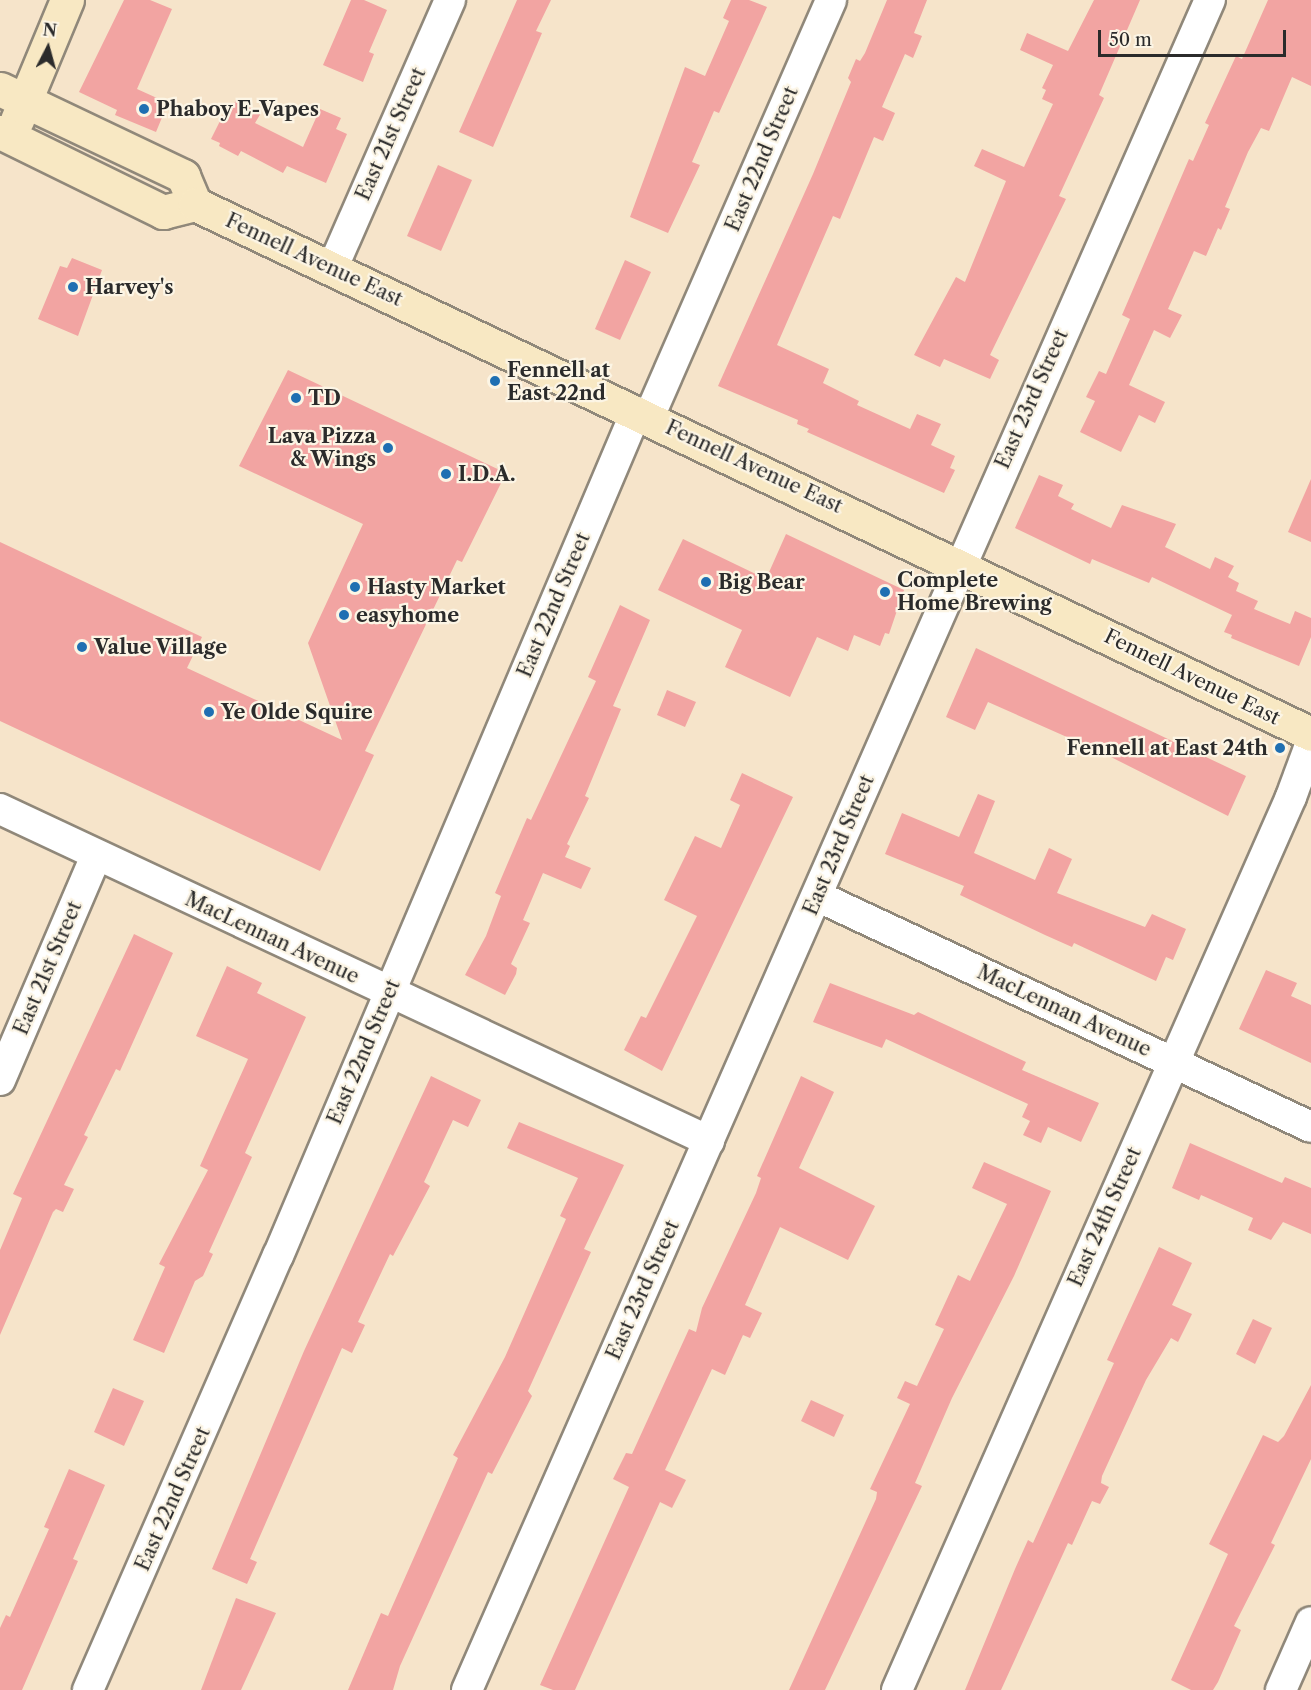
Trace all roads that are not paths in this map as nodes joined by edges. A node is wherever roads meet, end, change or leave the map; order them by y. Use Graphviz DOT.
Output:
graph roads {
  1 [pos="67,0"];
  2 [pos="450,0"];
  3 [pos="831,0"];
  4 [pos="1210,0"];
  5 [pos="13,95"];
  6 [pos="3,142"];
  7 [pos="195,204"];
  8 [pos="332,269"];
  9 [pos="643,415"];
  10 [pos="959,564"];
  11 [pos="1311,734"];
  12 [pos="1311,743"];
  13 [pos="0,809"];
  14 [pos="96,856"];
  15 [pos="817,896"];
  16 [pos="389,993"];
  17 [pos="1173,1062"];
  18 [pos="0,1080"];
  19 [pos="1311,1127"];
  20 [pos="709,1141"];
  21 [pos="1311,1622"];
  22 [pos="88,1690"];
  23 [pos="467,1690"];
  24 [pos="897,1690"];
  25 [pos="1281,1690"];
  1 -- 5 [label="main road"];
  2 -- 8 [label="street, East 21st Street"];
  3 -- 9 [label="street, East 22nd Street"];
  4 -- 10 [label="street, East 23rd Street"];
  5 -- 6 [label="main road"];
  5 -- 7 [label="main road"];
  6 -- 7 [label="main road"];
  7 -- 8 [label="main road, Fennell Avenue East"];
  8 -- 9 [label="main road, Fennell Avenue East"];
  9 -- 10 [label="main road, Fennell Avenue East"];
  9 -- 16 [label="street, East 22nd Street"];
  10 -- 11 [label="main road, Fennell Avenue East"];
  10 -- 15 [label="street, East 23rd Street"];
  12 -- 17 [label="street, East 24th Street"];
  13 -- 14 [label="street, MacLennan Avenue"];
  14 -- 16 [label="street, MacLennan Avenue"];
  14 -- 18 [label="street, East 21st Street"];
  15 -- 17 [label="street, MacLennan Avenue"];
  15 -- 20 [label="street, East 23rd Street"];
  16 -- 20 [label="street, MacLennan Avenue"];
  16 -- 22 [label="street, East 22nd Street"];
  17 -- 19 [label="street, MacLennan Avenue"];
  17 -- 24 [label="street, East 24th Street"];
  20 -- 23 [label="street, East 23rd Street"];
  21 -- 25 [label="street"];
}
